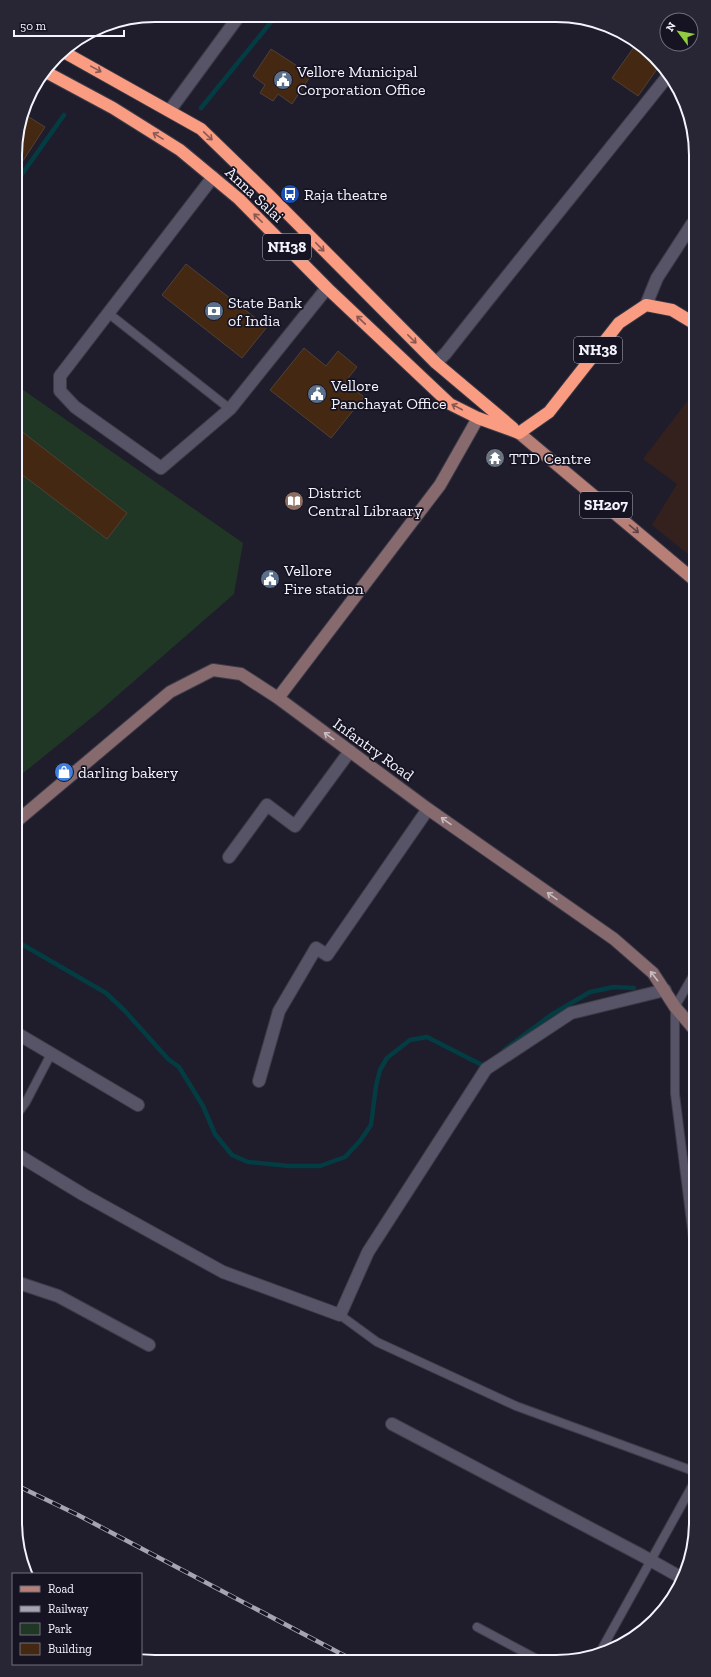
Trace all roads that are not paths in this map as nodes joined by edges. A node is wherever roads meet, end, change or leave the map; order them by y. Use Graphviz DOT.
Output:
graph roads {
  1 [pos="235,22"];
  2 [pos="68,54"];
  3 [pos="50,74"];
  4 [pos="665,80"];
  5 [pos="170,110"];
  6 [pos="213,177"];
  7 [pos="689,228"];
  8 [pos="327,288"];
  9 [pos="646,305"];
  10 [pos="108,314"];
  11 [pos="689,320"];
  12 [pos="436,364"];
  13 [pos="230,409"];
  14 [pos="478,418"];
  15 [pos="519,433"];
  16 [pos="689,576"];
  17 [pos="278,698"];
  18 [pos="350,751"];
  19 [pos="428,809"];
  20 [pos="22,818"];
  21 [pos="229,857"];
  22 [pos="689,983"];
  23 [pos="665,990"];
  24 [pos="675,1007"];
  25 [pos="689,1023"];
  26 [pos="22,1036"];
  27 [pos="51,1054"];
  28 [pos="259,1081"];
  29 [pos="138,1105"];
  30 [pos="22,1108"];
  31 [pos="22,1157"];
  32 [pos="689,1206"];
  33 [pos="22,1284"];
  34 [pos="340,1315"];
  35 [pos="149,1345"];
  36 [pos="392,1424"];
  37 [pos="689,1469"];
  38 [pos="689,1491"];
  39 [pos="650,1561"];
  40 [pos="677,1575"];
  41 [pos="477,1627"];
  42 [pos="604,1646"];
  43 [pos="530,1655"];
  1 -- 5 [label="street"];
  2 -- 5 [label="highway, Anna Salai / NH38, one-way"];
  6 -- 3 [label="highway, Anna Salai / NH38, one-way"];
  4 -- 12 [label="street"];
  5 -- 12 [label="highway, Anna Salai / NH38, one-way"];
  8 -- 6 [label="highway, Anna Salai / NH38, one-way"];
  6 -- 10 [label="street"];
  7 -- 9 [label="street"];
  8 -- 13 [label="street"];
  14 -- 8 [label="highway, Anna Salai / NH38, one-way"];
  9 -- 11 [label="highway"];
  9 -- 15 [label="highway, NH38"];
  10 -- 13 [label="lane"];
  10 -- 13 [label="street"];
  12 -- 15 [label="highway, Anna Salai / NH38"];
  14 -- 15 [label="highway, Anna Salai / NH38"];
  14 -- 17 [label="street"];
  15 -- 16 [label="main road, Anna Salai / SH207, one-way"];
  18 -- 17 [label="street, Infantry Road, one-way"];
  17 -- 20 [label="street, Infantry Road"];
  18 -- 19 [label="street, Infantry Road"];
  18 -- 21 [label="street"];
  23 -- 19 [label="street, Infantry Road, one-way"];
  19 -- 28 [label="street"];
  22 -- 24 [label="lane"];
  23 -- 24 [label="street, Infantry Road"];
  23 -- 34 [label="street"];
  24 -- 25 [label="street, Infantry Road"];
  24 -- 32 [label="lane"];
  26 -- 27 [label="street"];
  27 -- 29 [label="street"];
  27 -- 30 [label="lane"];
  31 -- 34 [label="street"];
  33 -- 35 [label="street"];
  34 -- 37 [label="lane"];
  36 -- 39 [label="street"];
  38 -- 39 [label="lane"];
  39 -- 40 [label="street"];
  39 -- 42 [label="lane"];
  41 -- 43 [label="lane"];
}
